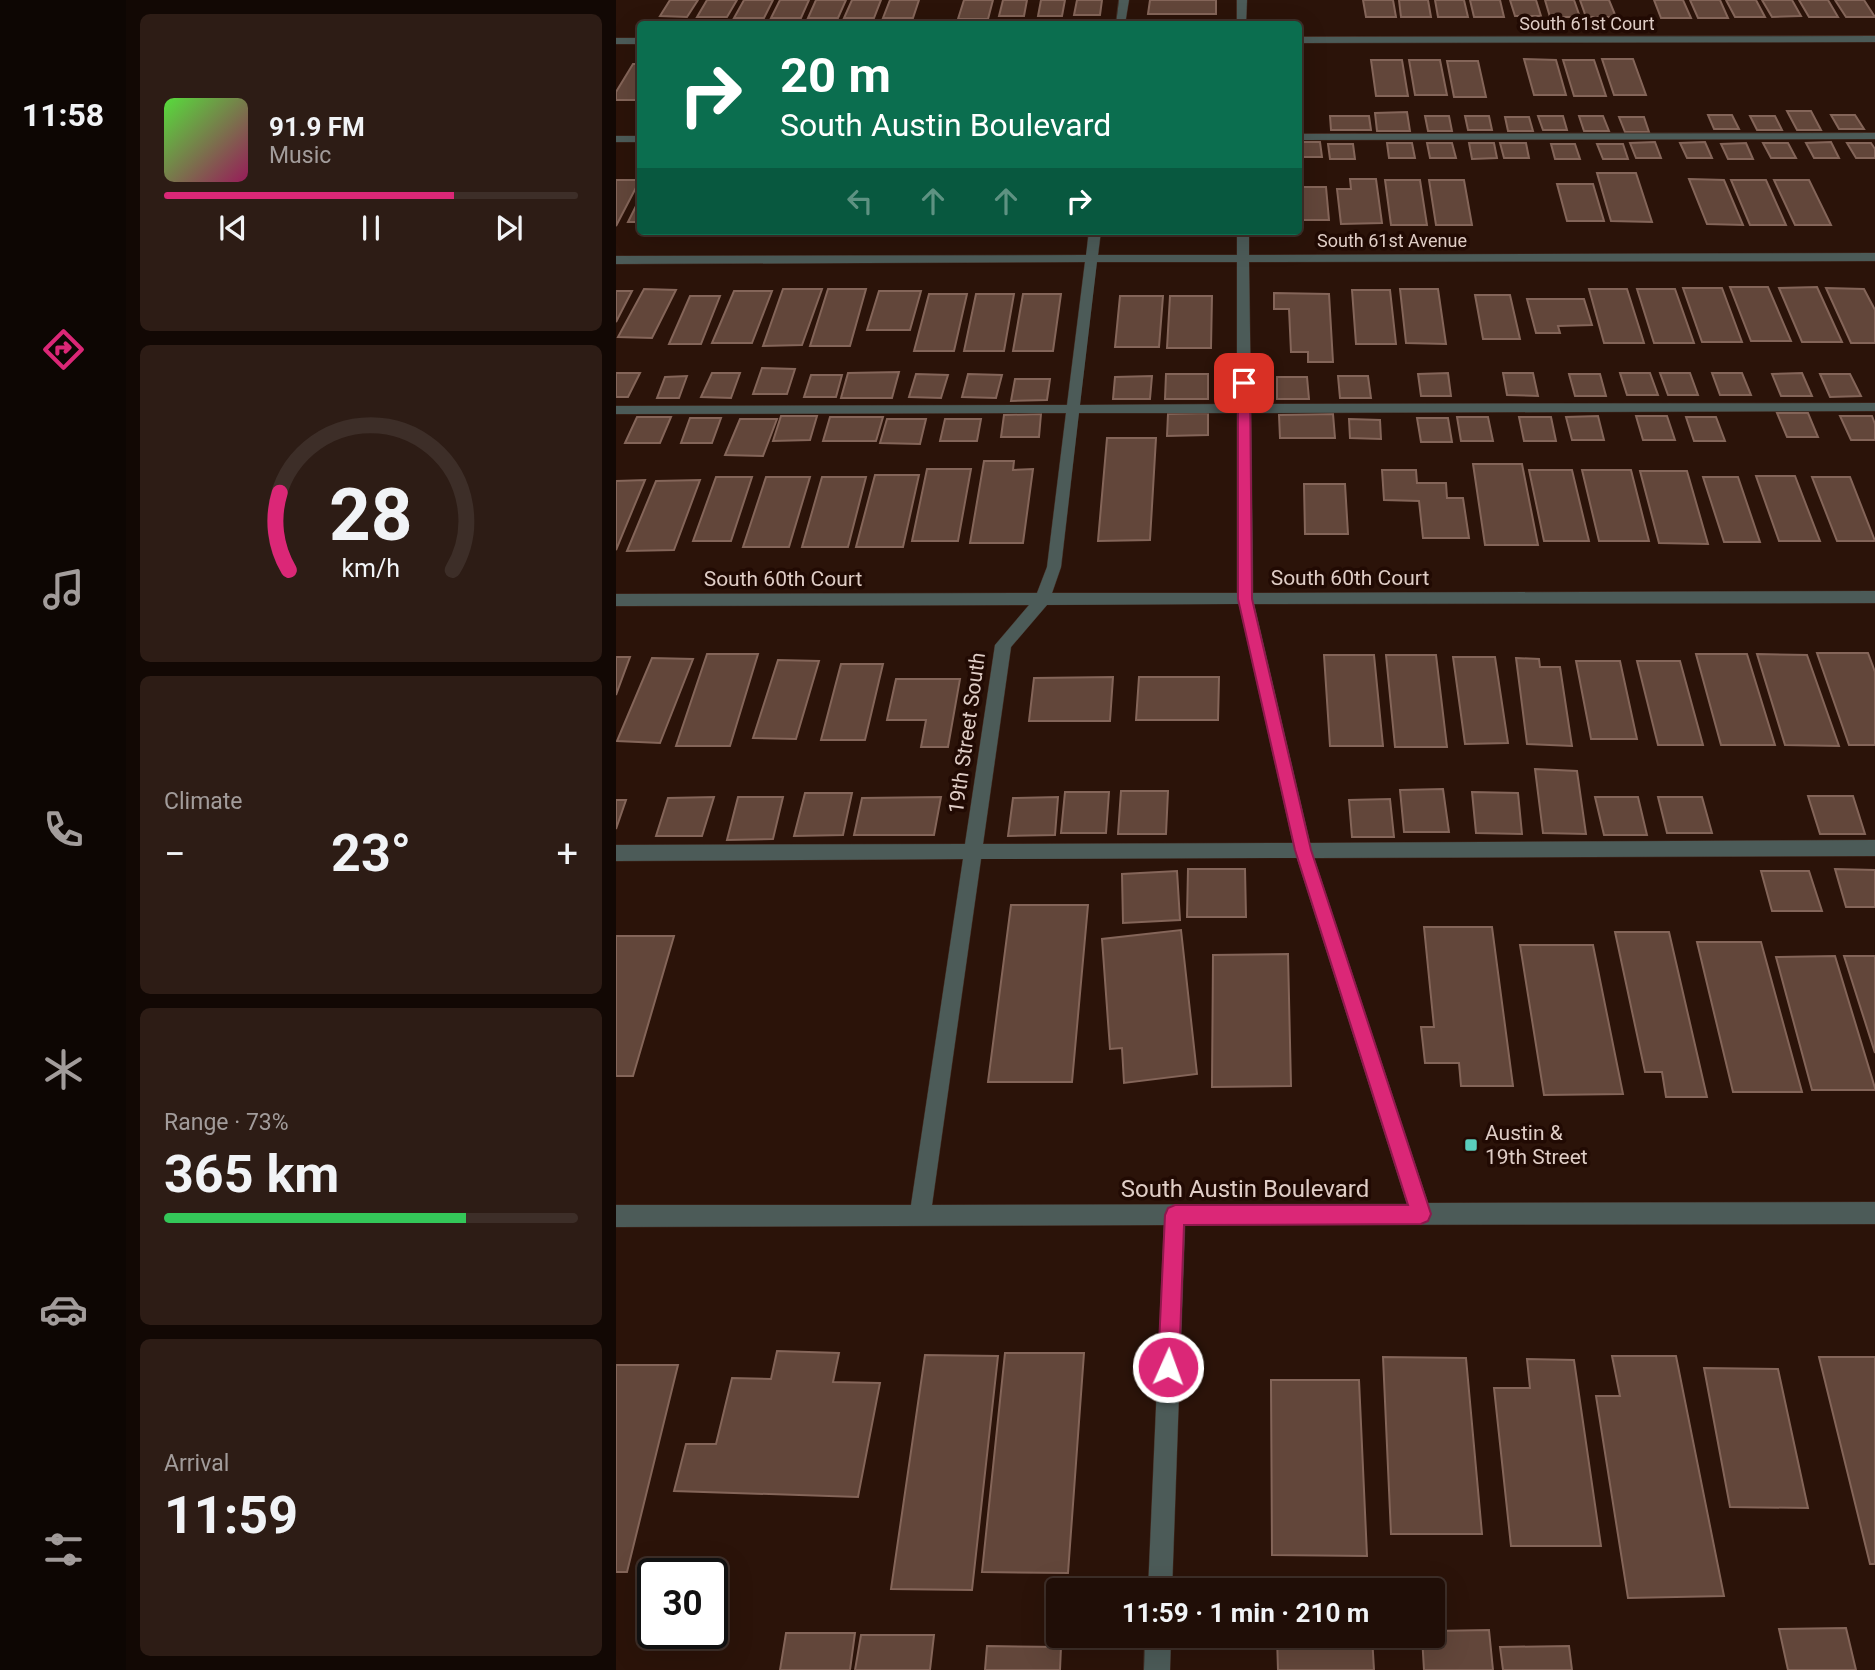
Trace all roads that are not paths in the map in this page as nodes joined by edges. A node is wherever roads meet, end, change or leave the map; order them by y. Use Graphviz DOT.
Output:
graph roads {
  1 [pos="1124,0"];
  2 [pos="1242,0"];
  3 [pos="1121,21"];
  4 [pos="1242,21"];
  5 [pos="1875,39"];
  6 [pos="1302,40"];
  7 [pos="616,41"];
  8 [pos="637,41"];
  9 [pos="1875,136"];
  10 [pos="1302,137"];
  11 [pos="616,139"];
  12 [pos="637,139"];
  13 [pos="1095,235"];
  14 [pos="1243,235"];
  15 [pos="1875,257"];
  16 [pos="1244,258"];
  17 [pos="1092,259"];
  18 [pos="616,260"];
  19 [pos="1875,407"];
  20 [pos="1073,409"];
  21 [pos="1244,409"];
  22 [pos="616,410"];
  23 [pos="1875,597"];
  24 [pos="1043,599"];
  25 [pos="1245,599"];
  26 [pos="616,600"];
  27 [pos="1875,848"];
  28 [pos="1303,850"];
  29 [pos="972,852"];
  30 [pos="616,853"];
  31 [pos="1875,1213"];
  32 [pos="1421,1214"];
  33 [pos="920,1215"];
  34 [pos="1175,1215"];
  35 [pos="616,1216"];
  36 [pos="1161,1578"];
  37 [pos="1158,1648"];
  38 [pos="1157,1670"];
  1 -- 3 [label="street"];
  2 -- 4 [label="street"];
  5 -- 6 [label="street, South 61st Court"];
  7 -- 8 [label="street"];
  9 -- 10 [label="street"];
  11 -- 12 [label="street"];
  13 -- 17 [label="street, 19th Street South"];
  14 -- 16 [label="street"];
  15 -- 16 [label="street, South 61st Avenue"];
  16 -- 17 [label="street, South 61st Avenue"];
  16 -- 21 [label="street"];
  17 -- 18 [label="street, South 61st Avenue"];
  17 -- 20 [label="street, 19th Street South"];
  19 -- 21 [label="street"];
  20 -- 21 [label="street"];
  20 -- 22 [label="street"];
  20 -- 24 [label="street, 19th Street South"];
  21 -- 25 [label="street"];
  23 -- 25 [label="street, South 60th Court"];
  24 -- 25 [label="street, South 60th Court"];
  24 -- 26 [label="street, South 60th Court"];
  24 -- 29 [label="street, 19th Street South"];
  25 -- 28 [label="street"];
  27 -- 28 [label="street"];
  28 -- 29 [label="street"];
  28 -- 32 [label="street"];
  29 -- 30 [label="street"];
  29 -- 33 [label="street, 19th Street South"];
  31 -- 32 [label="street, South Austin Boulevard"];
  32 -- 34 [label="street, South Austin Boulevard"];
  33 -- 34 [label="street, South Austin Boulevard"];
  33 -- 35 [label="street, South Austin Boulevard"];
  34 -- 36 [label="street"];
  37 -- 38 [label="street"];
}
